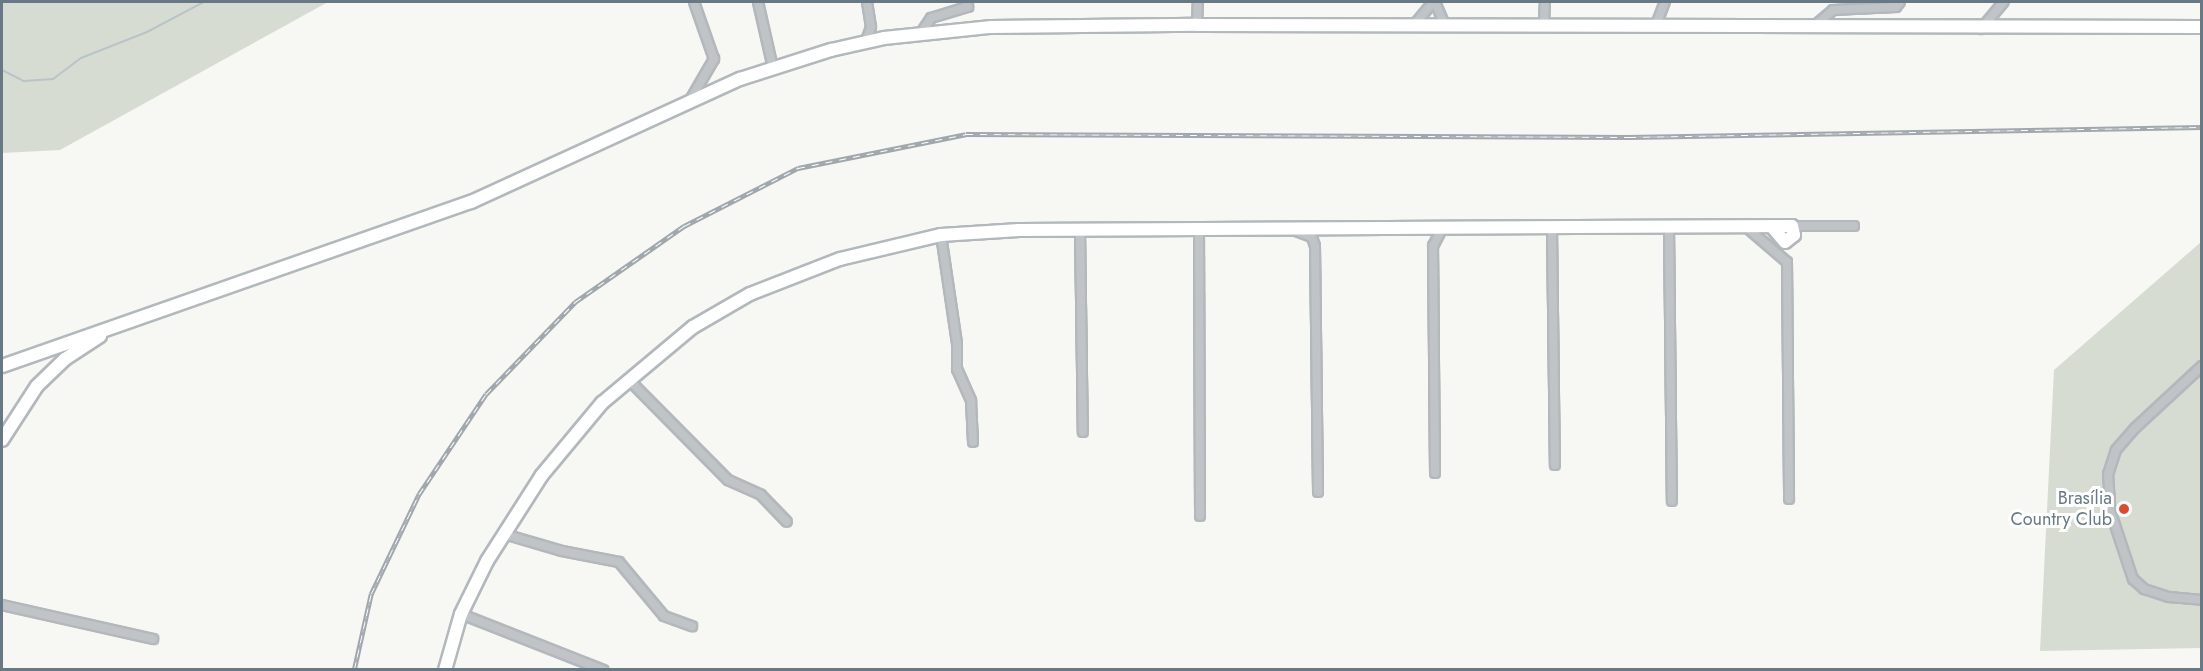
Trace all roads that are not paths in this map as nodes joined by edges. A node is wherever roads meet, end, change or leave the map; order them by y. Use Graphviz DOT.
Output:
graph roads {
  1 [pos="693,2"];
  2 [pos="758,2"];
  3 [pos="867,2"];
  4 [pos="967,2"];
  5 [pos="1198,2"];
  6 [pos="1434,2"];
  7 [pos="1545,2"];
  8 [pos="1665,2"];
  9 [pos="1900,2"];
  10 [pos="2004,2"];
  11 [pos="1197,25"];
  12 [pos="1414,25"];
  13 [pos="1656,25"];
  14 [pos="1444,26"];
  15 [pos="1544,26"];
  16 [pos="871,27"];
  17 [pos="2202,27"];
  18 [pos="1811,28"];
  19 [pos="1981,29"];
  20 [pos="921,33"];
  21 [pos="884,38"];
  22 [pos="866,41"];
  23 [pos="773,68"];
  24 [pos="688,102"];
  25 [pos="1745,226"];
  26 [pos="1792,226"];
  27 [pos="1854,226"];
  28 [pos="1669,227"];
  29 [pos="1552,228"];
  30 [pos="1080,229"];
  31 [pos="1199,229"];
  32 [pos="1422,229"];
  33 [pos="1442,229"];
  34 [pos="1289,230"];
  35 [pos="941,235"];
  36 [pos="1433,246"];
  37 [pos="111,328"];
  38 [pos="2,366"];
  39 [pos="2202,366"];
  40 [pos="628,379"];
  41 [pos="1083,432"];
  42 [pos="2,441"];
  43 [pos="973,442"];
  44 [pos="1555,465"];
  45 [pos="1435,473"];
  46 [pos="1318,492"];
  47 [pos="1789,499"];
  48 [pos="1672,501"];
  49 [pos="1200,516"];
  50 [pos="787,522"];
  51 [pos="504,534"];
  52 [pos="2202,600"];
  53 [pos="2,605"];
  54 [pos="461,614"];
  55 [pos="692,626"];
  56 [pos="153,639"];
  57 [pos="445,669"];
  58 [pos="603,669"];
  1 -- 24 [label="street"];
  2 -- 23 [label="street"];
  3 -- 16 [label="street"];
  4 -- 20 [label="street"];
  5 -- 11 [label="street"];
  6 -- 12 [label="street"];
  6 -- 14 [label="street"];
  7 -- 15 [label="street"];
  8 -- 13 [label="street"];
  9 -- 18 [label="street"];
  10 -- 19 [label="street"];
  11 -- 12 [label="street"];
  11 -- 20 [label="street"];
  12 -- 14 [label="street"];
  13 -- 15 [label="street"];
  13 -- 18 [label="street"];
  14 -- 15 [label="street"];
  16 -- 21 [label="street"];
  16 -- 22 [label="street"];
  17 -- 19 [label="street"];
  18 -- 19 [label="street"];
  20 -- 21 [label="street"];
  21 -- 22 [label="street"];
  22 -- 23 [label="street"];
  23 -- 24 [label="street"];
  24 -- 37 [label="street"];
  25 -- 26 [label="street"];
  25 -- 28 [label="street"];
  25 -- 47 [label="street"];
  26 -- 27 [label="street"];
  28 -- 29 [label="street"];
  28 -- 48 [label="street"];
  29 -- 33 [label="street"];
  29 -- 44 [label="street"];
  30 -- 31 [label="street"];
  30 -- 35 [label="street"];
  30 -- 41 [label="street"];
  31 -- 34 [label="street"];
  31 -- 49 [label="street"];
  32 -- 33 [label="street"];
  32 -- 34 [label="street"];
  32 -- 36 [label="street"];
  33 -- 36 [label="street"];
  34 -- 46 [label="street"];
  35 -- 40 [label="street"];
  35 -- 43 [label="street"];
  36 -- 45 [label="street"];
  37 -- 38 [label="street"];
  37 -- 42 [label="street"];
  39 -- 52 [label="street"];
  40 -- 50 [label="street"];
  40 -- 51 [label="street"];
  51 -- 54 [label="street"];
  51 -- 55 [label="street"];
  53 -- 56 [label="street"];
  54 -- 57 [label="street"];
  54 -- 58 [label="street"];
}
